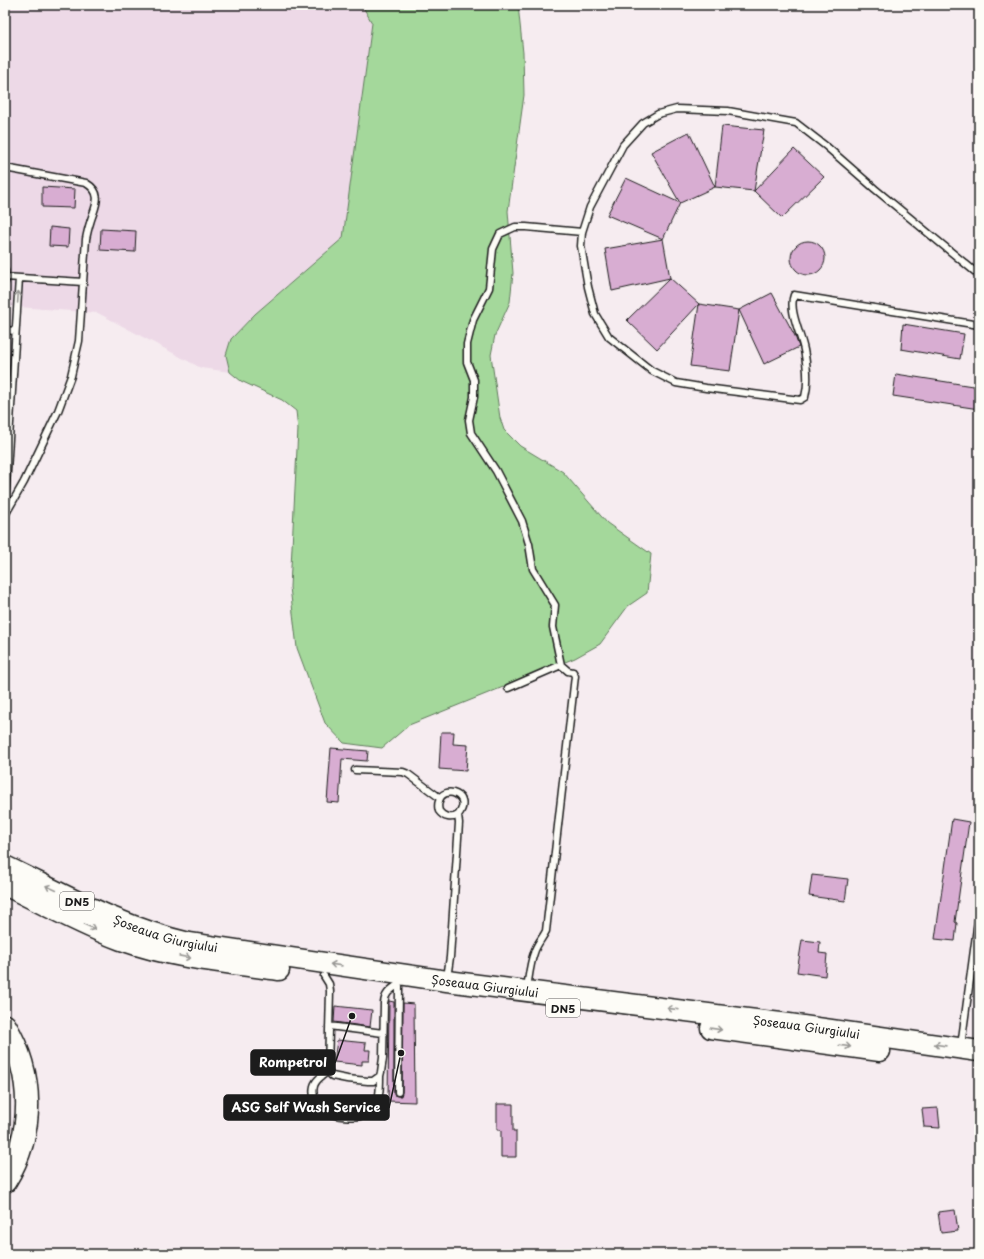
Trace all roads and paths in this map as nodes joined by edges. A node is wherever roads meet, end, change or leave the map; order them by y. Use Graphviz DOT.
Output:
graph roads {
  1 [pos="5,168"];
  2 [pos="582,232"];
  3 [pos="5,270"];
  4 [pos="979,275"];
  5 [pos="5,277"];
  6 [pos="19,278"];
  7 [pos="5,282"];
  8 [pos="82,282"];
  9 [pos="979,325"];
  10 [pos="5,330"];
  11 [pos="15,331"];
  12 [pos="5,503"];
  13 [pos="5,515"];
  14 [pos="561,665"];
  15 [pos="508,688"];
  16 [pos="355,770"];
  17 [pos="440,798"];
  18 [pos="458,815"];
  19 [pos="5,866"];
  20 [pos="5,885"];
  21 [pos="979,913"];
  22 [pos="324,976"];
  23 [pos="446,981"];
  24 [pos="397,986"];
  25 [pos="527,991"];
  26 [pos="5,1026"];
  27 [pos="330,1026"];
  28 [pos="383,1033"];
  29 [pos="970,1050"];
  30 [pos="979,1064"];
  31 [pos="328,1070"];
  32 [pos="380,1076"];
  33 [pos="398,1092"];
  34 [pos="5,1181"];
  1 -- 8 [label="lane"];
  2 -- 4 [label="lane"];
  2 -- 9 [label="lane"];
  2 -- 14 [label="lane"];
  3 -- 5 [label="lane"];
  5 -- 6 [label="lane"];
  5 -- 7 [label="lane"];
  6 -- 8 [label="lane"];
  11 -- 6 [label="lane, one-way"];
  8 -- 13 [label="lane"];
  10 -- 11 [label="lane"];
  11 -- 12 [label="lane"];
  14 -- 15 [label="lane"];
  14 -- 25 [label="lane"];
  16 -- 17 [label="lane"];
  17 -- 18 [label="lane"];
  17 -- 18 [label="lane"];
  18 -- 23 [label="lane"];
  23 -- 19 [label="highway, Șoseaua Giurgiului / DN5, one-way"];
  20 -- 22 [label="highway, Șoseaua Giurgiului / DN5, one-way"];
  21 -- 29 [label="lane"];
  22 -- 24 [label="highway, Șoseaua Giurgiului / DN5"];
  22 -- 27 [label="lane"];
  23 -- 25 [label="highway, Șoseaua Giurgiului / DN5"];
  24 -- 28 [label="lane"];
  24 -- 30 [label="highway, Șoseaua Giurgiului / DN5, one-way"];
  24 -- 33 [label="lane"];
  29 -- 25 [label="highway, Șoseaua Giurgiului / DN5, one-way"];
  26 -- 34 [label="highway"];
  27 -- 28 [label="lane"];
  27 -- 31 [label="lane"];
  28 -- 32 [label="lane"];
  31 -- 32 [label="lane"];
  31 -- 32 [label="lane"];
}
